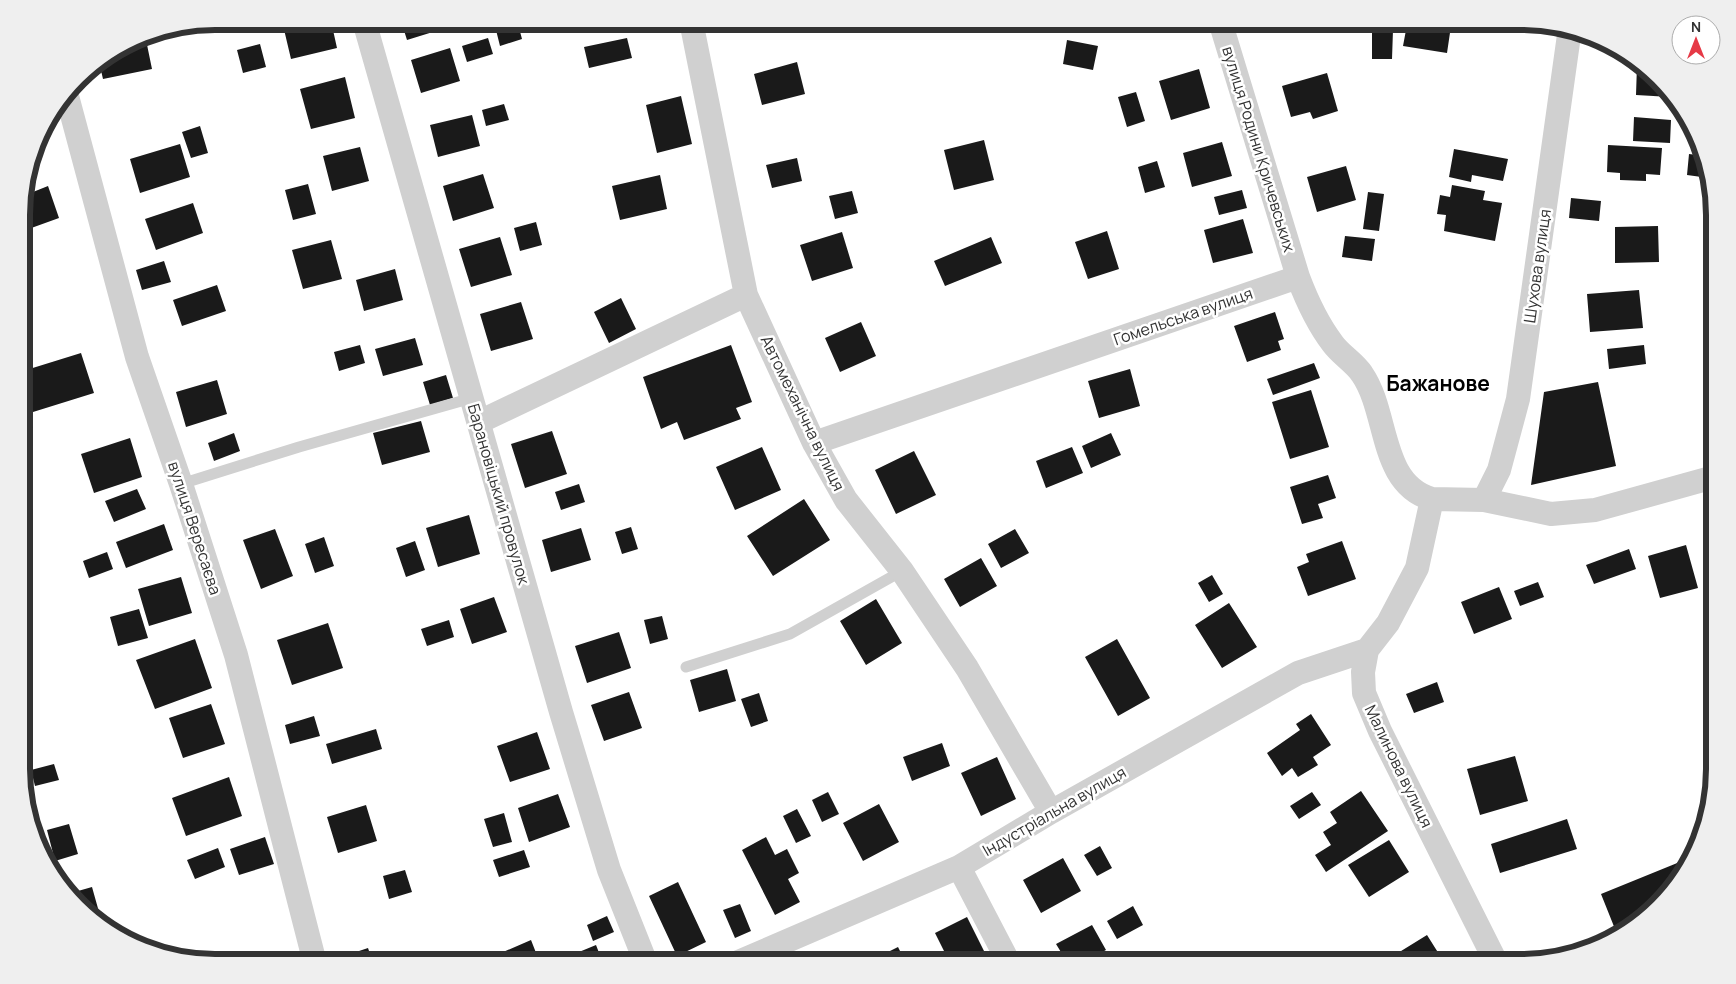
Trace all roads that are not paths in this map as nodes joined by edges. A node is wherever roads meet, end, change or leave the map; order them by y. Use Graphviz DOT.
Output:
graph roads {
  1 [pos="367,30"];
  2 [pos="693,30"];
  3 [pos="1223,30"];
  4 [pos="1569,36"];
  5 [pos="68,102"];
  6 [pos="1298,277"];
  7 [pos="746,295"];
  8 [pos="472,398"];
  9 [pos="479,422"];
  10 [pos="814,443"];
  11 [pos="1706,479"];
  12 [pos="181,484"];
  13 [pos="1432,499"];
  14 [pos="1484,500"];
  15 [pos="902,571"];
  16 [pos="1367,650"];
  17 [pos="686,667"];
  18 [pos="1051,812"];
  19 [pos="958,867"];
  20 [pos="313,954"];
  21 [pos="643,954"];
  22 [pos="757,954"];
  23 [pos="1005,954"];
  24 [pos="1492,954"];
  1 -- 8 [label="street, Барановіцький провулок"];
  2 -- 7 [label="street, Автомеханічна вулиця"];
  3 -- 6 [label="street, вулиця Родини Кричевських"];
  4 -- 14 [label="street, Шухова вулиця"];
  5 -- 12 [label="street, вулиця Вересаєва"];
  6 -- 10 [label="street, Гомельська вулиця"];
  6 -- 13 [label="street"];
  7 -- 9 [label="street"];
  7 -- 10 [label="street, Автомеханічна вулиця"];
  8 -- 9 [label="street, Барановіцький провулок"];
  8 -- 12 [label="lane"];
  9 -- 21 [label="street, Барановіцький провулок"];
  10 -- 15 [label="street, Автомеханічна вулиця"];
  11 -- 14 [label="street"];
  12 -- 20 [label="street, вулиця Вересаєва"];
  13 -- 14 [label="street"];
  13 -- 16 [label="street, Малинова вулиця"];
  15 -- 17 [label="lane"];
  15 -- 18 [label="street, Автомеханічна вулиця"];
  16 -- 18 [label="street, Індустріальна вулиця"];
  16 -- 24 [label="street, Малинова вулиця"];
  18 -- 19 [label="street, Індустріальна вулиця"];
  19 -- 22 [label="street, Індустріальна вулиця"];
  19 -- 23 [label="street"];
}
